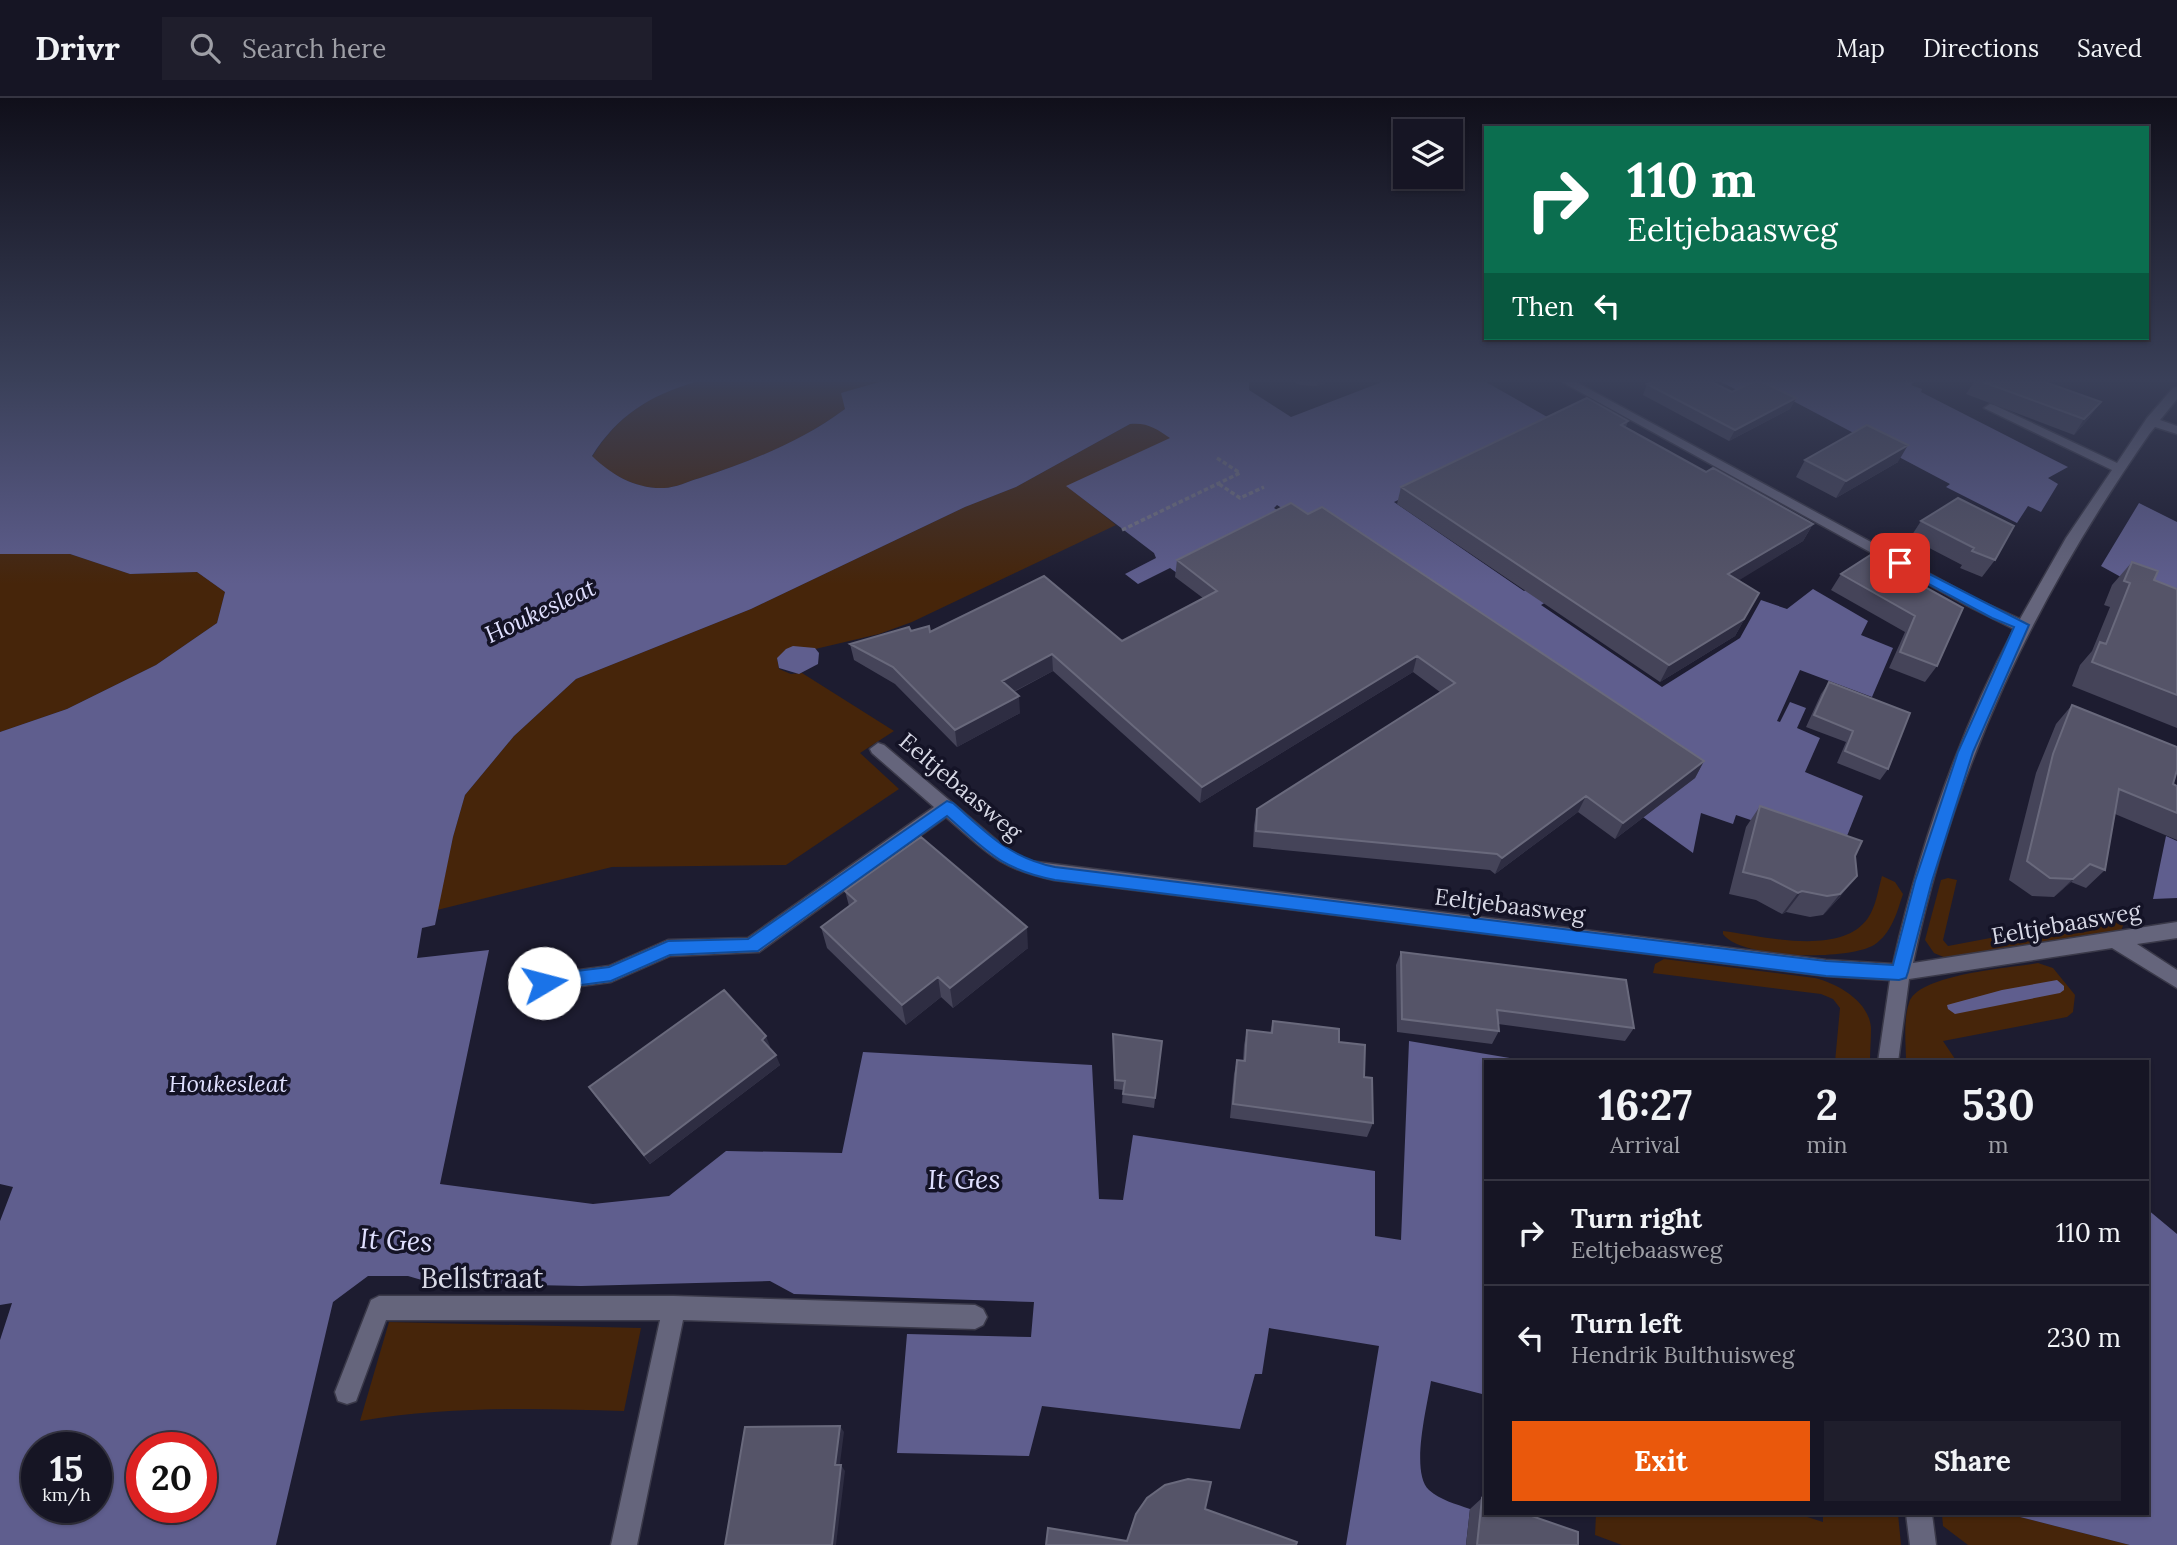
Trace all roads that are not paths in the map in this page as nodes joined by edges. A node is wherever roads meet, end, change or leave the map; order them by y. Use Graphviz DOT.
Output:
graph roads {
  1 [pos="1692,450"];
  2 [pos="2078,450"];
  3 [pos="2133,450"];
  4 [pos="2120,469"];
  5 [pos="2022,625"];
  6 [pos="878,749"];
  7 [pos="947,807"];
  8 [pos="2177,930"];
  9 [pos="2114,940"];
  10 [pos="1899,972"];
  11 [pos="2177,980"];
  12 [pos="521,986"];
  13 [pos="1888,1060"];
  14 [pos="674,1308"];
  15 [pos="975,1317"];
  16 [pos="347,1392"];
  17 [pos="1919,1515"];
  18 [pos="624,1545"];
  19 [pos="1923,1545"];
  1 -- 5 [label="street"];
  2 -- 4 [label="street"];
  3 -- 4 [label="street"];
  4 -- 5 [label="street"];
  5 -- 10 [label="street"];
  6 -- 7 [label="street, Eeltjebaasweg"];
  7 -- 10 [label="street, Eeltjebaasweg"];
  7 -- 12 [label="street"];
  8 -- 9 [label="street, Eeltjebaasweg"];
  9 -- 10 [label="street, Eeltjebaasweg"];
  9 -- 11 [label="street"];
  10 -- 13 [label="street"];
  14 -- 15 [label="street, Bellstraat"];
  14 -- 16 [label="street, Bellstraat"];
  14 -- 18 [label="street"];
  17 -- 19 [label="street"];
}
